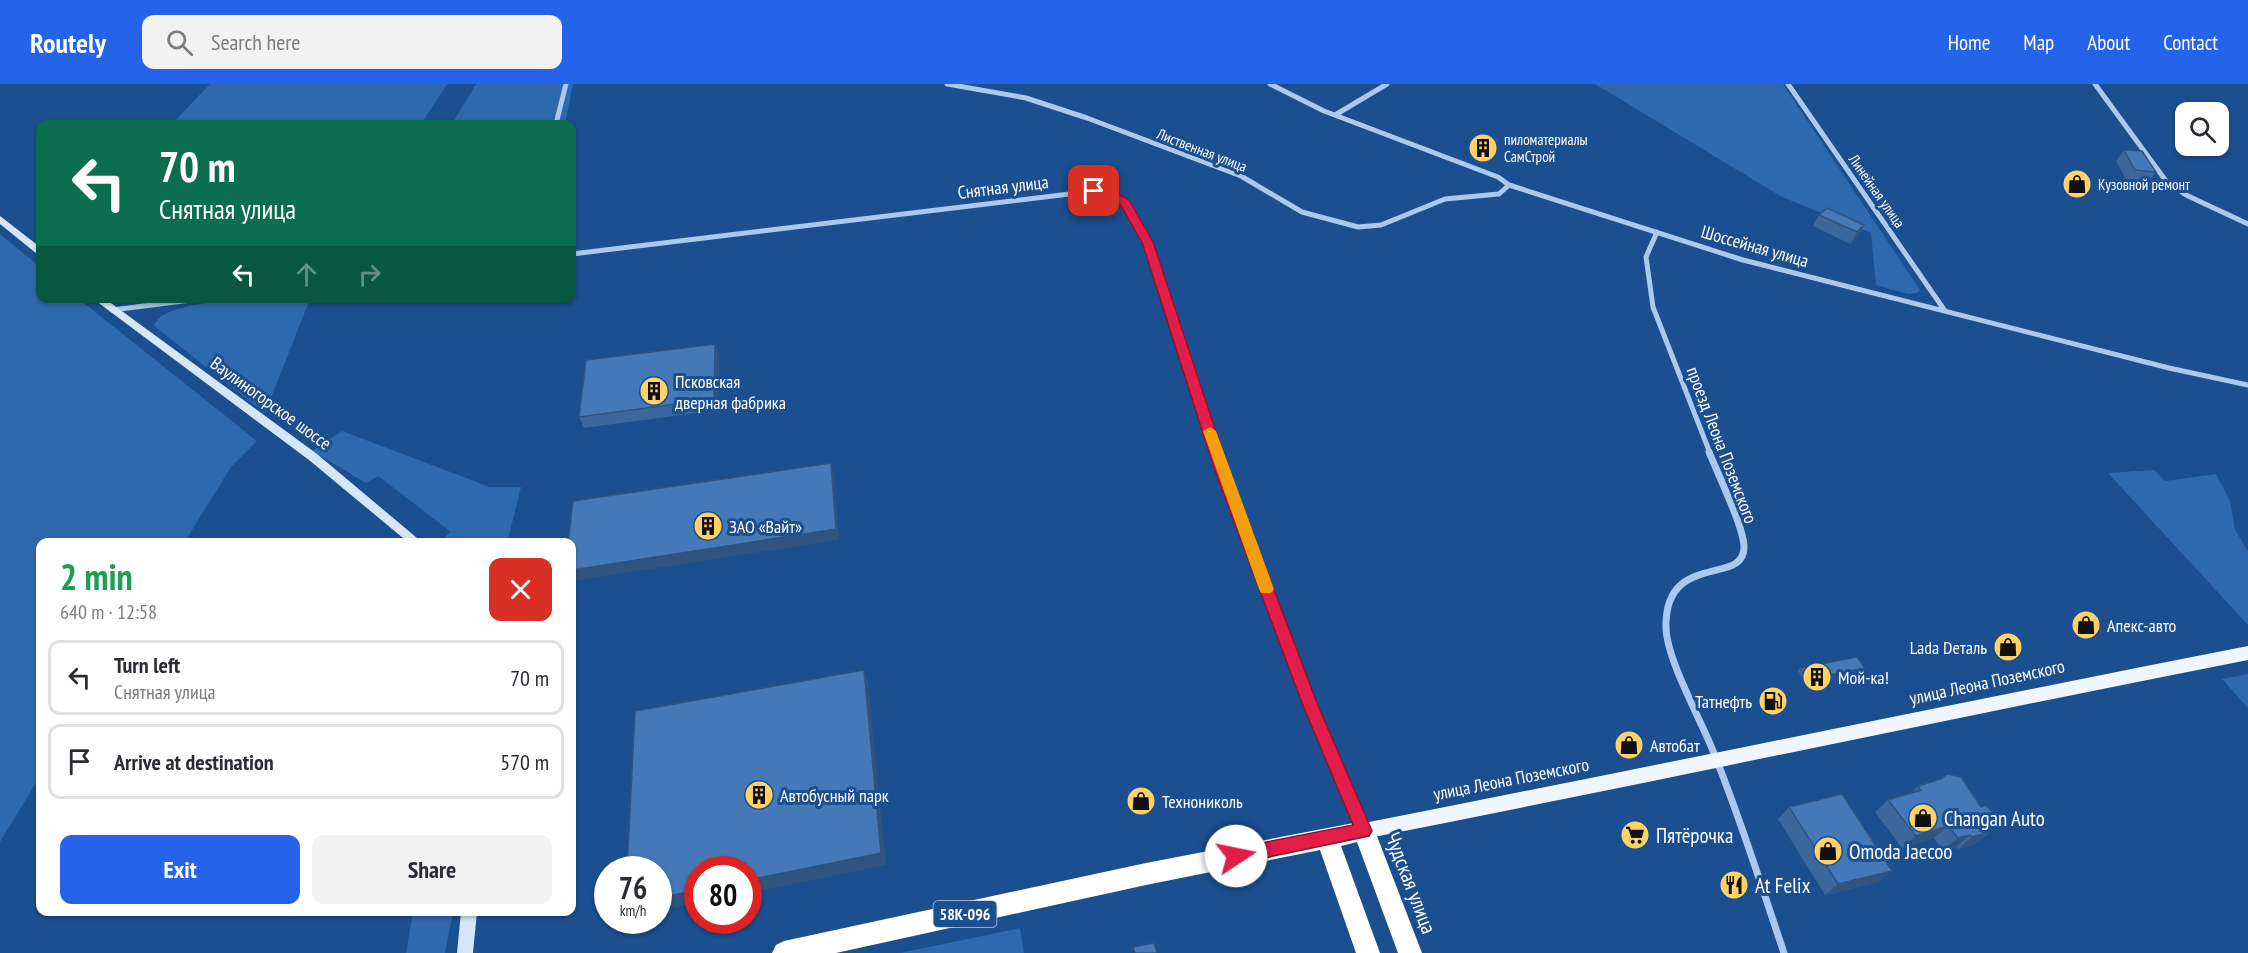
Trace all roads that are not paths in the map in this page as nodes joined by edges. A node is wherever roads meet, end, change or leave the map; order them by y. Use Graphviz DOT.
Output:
graph roads {
  1 [pos="566,84"];
  2 [pos="947,84"];
  3 [pos="1270,84"];
  4 [pos="1387,84"];
  5 [pos="1788,84"];
  6 [pos="2095,84"];
  7 [pos="1335,115"];
  8 [pos="557,120"];
  9 [pos="1509,185"];
  10 [pos="0,219"];
  11 [pos="2248,224"];
  12 [pos="1657,232"];
  13 [pos="36,249"];
  14 [pos="576,254"];
  15 [pos="103,303"];
  16 [pos="167,303"];
  17 [pos="111,310"];
  18 [pos="1946,311"];
  19 [pos="2248,385"];
  20 [pos="411,538"];
  21 [pos="2248,653"];
  22 [pos="1717,762"];
  23 [pos="1364,831"];
  24 [pos="1327,838"];
  25 [pos="469,916"];
  26 [pos="465,953"];
  27 [pos="784,953"];
  28 [pos="1368,953"];
  29 [pos="1410,953"];
  30 [pos="1784,953"];
  1 -- 8 [label="street"];
  2 -- 9 [label="street, Лиственная улица"];
  3 -- 7 [label="street, Шоссейная улица"];
  4 -- 7 [label="street"];
  5 -- 18 [label="street, Линейная улица"];
  6 -- 11 [label="street"];
  7 -- 9 [label="street, Шоссейная улица"];
  9 -- 12 [label="street, Шоссейная улица"];
  10 -- 13 [label="street"];
  12 -- 18 [label="street, Шоссейная улица"];
  12 -- 22 [label="street, проезд Леона Поземского"];
  14 -- 23 [label="street, Снятная улица"];
  15 -- 17 [label="street, Ваулиногорское шоссе"];
  16 -- 17 [label="street"];
  17 -- 20 [label="street, Ваулиногорское шоссе"];
  18 -- 19 [label="street, Шоссейная улица"];
  21 -- 22 [label="main road, улица Леона Поземского"];
  22 -- 23 [label="main road, улица Леона Поземского"];
  22 -- 30 [label="street"];
  23 -- 24 [label="highway, улица Леона Поземского / 58К-096"];
  23 -- 29 [label="highway, Чудская улица"];
  24 -- 27 [label="highway, улица Леона Поземского / 58К-096"];
  24 -- 28 [label="highway"];
  25 -- 26 [label="street"];
}
